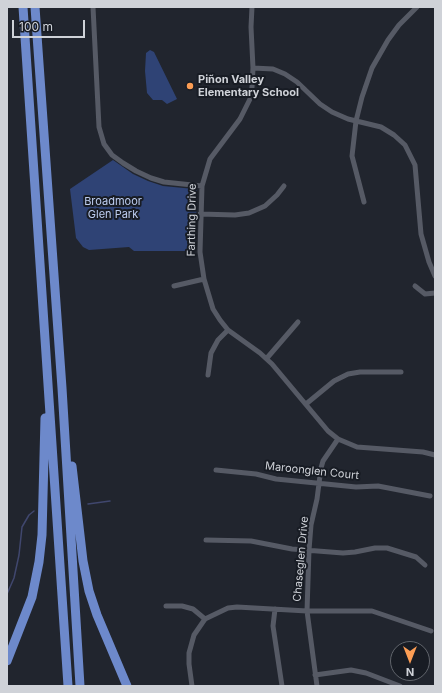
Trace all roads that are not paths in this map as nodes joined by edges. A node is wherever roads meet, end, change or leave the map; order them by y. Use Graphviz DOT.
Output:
graph roads {
  1 [pos="23,7"];
  2 [pos="35,7"];
  3 [pos="93,7"];
  4 [pos="252,7"];
  5 [pos="416,7"];
  6 [pos="253,68"];
  7 [pos="356,121"];
  8 [pos="202,186"];
  9 [pos="284,186"];
  10 [pos="364,202"];
  11 [pos="200,214"];
  12 [pos="435,276"];
  13 [pos="204,279"];
  14 [pos="174,286"];
  15 [pos="415,286"];
  16 [pos="435,293"];
  17 [pos="298,322"];
  18 [pos="228,330"];
  19 [pos="267,358"];
  20 [pos="47,366"];
  21 [pos="401,372"];
  22 [pos="208,375"];
  23 [pos="62,388"];
  24 [pos="306,404"];
  25 [pos="338,439"];
  26 [pos="435,455"];
  27 [pos="216,470"];
  28 [pos="318,483"];
  29 [pos="430,496"];
  30 [pos="206,540"];
  31 [pos="309,550"];
  32 [pos="425,565"];
  33 [pos="166,606"];
  34 [pos="275,608"];
  35 [pos="307,611"];
  36 [pos="205,619"];
  37 [pos="431,631"];
  38 [pos="7,661"];
  39 [pos="316,675"];
  40 [pos="68,686"];
  41 [pos="80,686"];
  42 [pos="127,686"];
  43 [pos="192,686"];
  44 [pos="282,686"];
  45 [pos="317,686"];
  46 [pos="400,686"];
  1 -- 20 [label="highway"];
  2 -- 23 [label="highway"];
  3 -- 8 [label="street"];
  4 -- 6 [label="street, Farthing Drive"];
  5 -- 7 [label="street"];
  6 -- 7 [label="street"];
  6 -- 8 [label="street, Farthing Drive"];
  7 -- 10 [label="street"];
  7 -- 12 [label="street"];
  8 -- 11 [label="street, Farthing Drive"];
  9 -- 11 [label="street"];
  11 -- 13 [label="street, Farthing Drive"];
  13 -- 14 [label="street"];
  13 -- 18 [label="street, Farthing Drive"];
  15 -- 16 [label="street"];
  17 -- 19 [label="street"];
  18 -- 19 [label="street, Farthing Drive"];
  18 -- 22 [label="street"];
  19 -- 24 [label="street, Farthing Drive"];
  20 -- 38 [label="highway"];
  20 -- 40 [label="highway"];
  21 -- 24 [label="street"];
  23 -- 41 [label="highway"];
  23 -- 42 [label="highway"];
  24 -- 25 [label="street, Farthing Drive"];
  25 -- 26 [label="street, Farthing Drive"];
  25 -- 28 [label="street, Chaseglen Drive"];
  27 -- 28 [label="street, Maroonglen Court"];
  28 -- 29 [label="street, Maroonglen Court"];
  28 -- 31 [label="street, Chaseglen Drive"];
  30 -- 31 [label="street"];
  31 -- 32 [label="street"];
  31 -- 35 [label="street, Chaseglen Drive"];
  33 -- 36 [label="street"];
  34 -- 35 [label="street"];
  34 -- 36 [label="street"];
  34 -- 44 [label="street"];
  35 -- 37 [label="street"];
  35 -- 39 [label="street, Chaseglen Drive"];
  36 -- 43 [label="street"];
  39 -- 45 [label="street, Chaseglen Drive"];
  39 -- 46 [label="street"];
}
